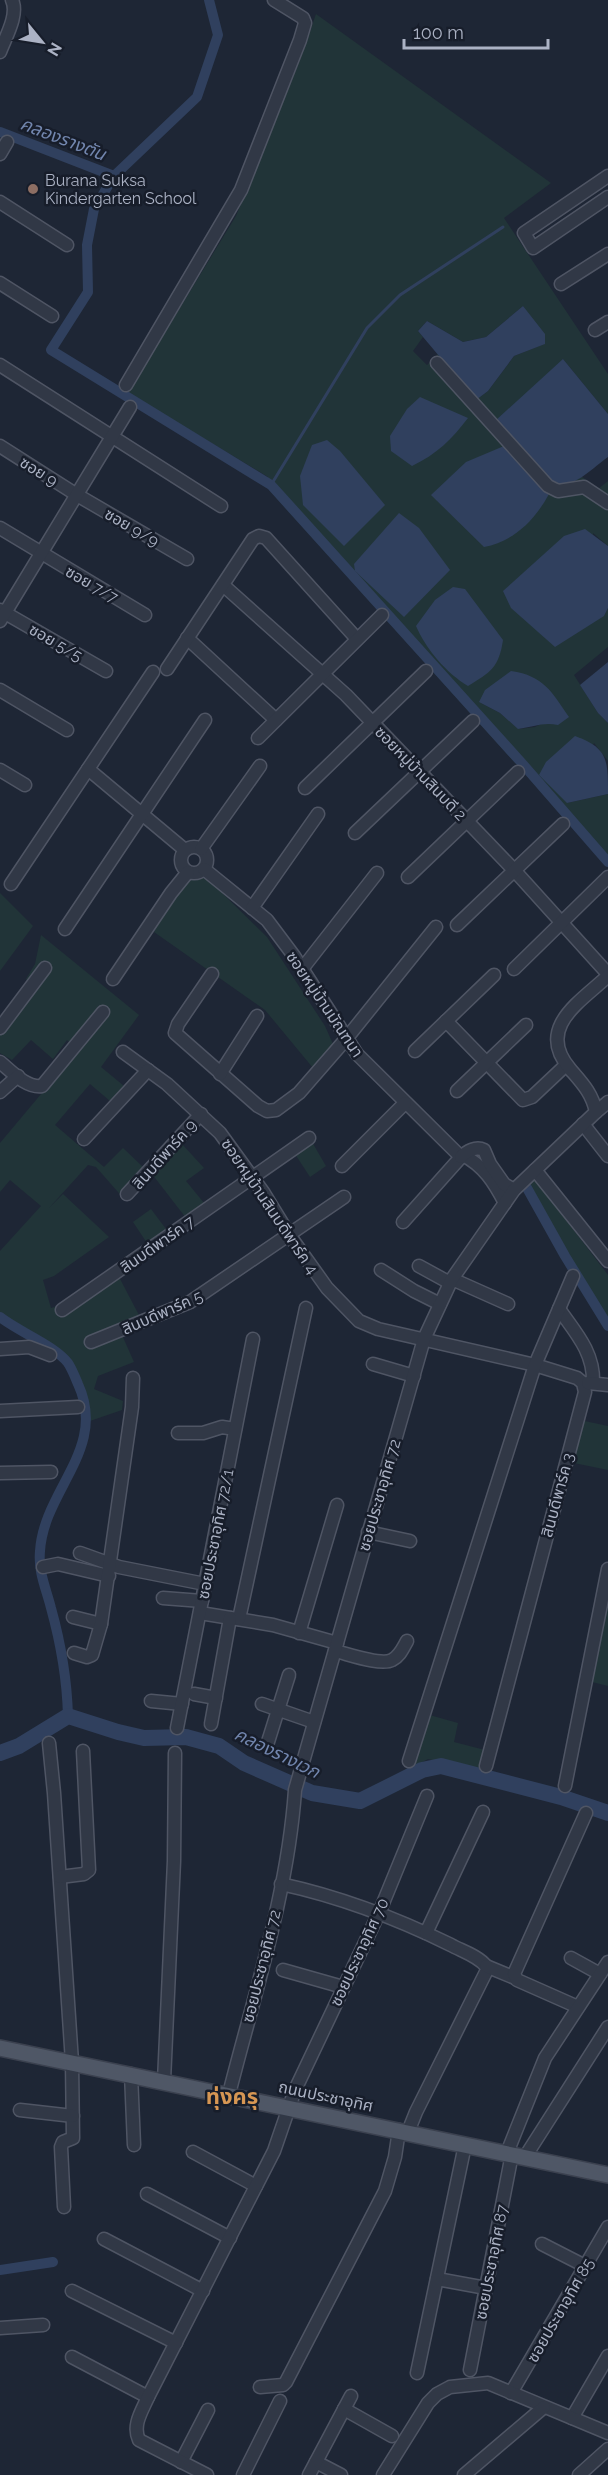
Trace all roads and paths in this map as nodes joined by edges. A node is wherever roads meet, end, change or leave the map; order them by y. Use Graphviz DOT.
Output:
graph roads {
  1 [pos="12,0"];
  2 [pos="274,0"];
  3 [pos="0,52"];
  4 [pos="7,142"];
  5 [pos="0,154"];
  6 [pos="608,176"];
  7 [pos="608,196"];
  8 [pos="0,202"];
  9 [pos="67,245"];
  10 [pos="608,254"];
  11 [pos="0,283"];
  12 [pos="561,284"];
  13 [pos="52,316"];
  14 [pos="608,322"];
  15 [pos="595,330"];
  16 [pos="437,363"];
  17 [pos="0,365"];
  18 [pos="126,385"];
  19 [pos="130,407"];
  20 [pos="113,436"];
  21 [pos="0,446"];
  22 [pos="77,495"];
  23 [pos="608,502"];
  24 [pos="221,506"];
  25 [pos="0,528"];
  26 [pos="40,554"];
  27 [pos="187,559"];
  28 [pos="223,585"];
  29 [pos="2,615"];
  30 [pos="145,615"];
  31 [pos="382,615"];
  32 [pos="187,638"];
  33 [pos="357,639"];
  34 [pos="168,669"];
  35 [pos="426,670"];
  36 [pos="106,671"];
  37 [pos="153,672"];
  38 [pos="321,675"];
  39 [pos="0,690"];
  40 [pos="205,720"];
  41 [pos="276,720"];
  42 [pos="473,721"];
  43 [pos="372,722"];
  44 [pos="67,730"];
  45 [pos="258,738"];
  46 [pos="260,765"];
  47 [pos="88,769"];
  48 [pos="0,770"];
  49 [pos="419,771"];
  50 [pos="518,772"];
  51 [pos="25,785"];
  52 [pos="305,788"];
  53 [pos="318,814"];
  54 [pos="143,815"];
  55 [pos="468,822"];
  56 [pos="563,824"];
  57 [pos="354,833"];
  58 [pos="201,849"];
  59 [pos="185,850"];
  60 [pos="204,869"];
  61 [pos="514,870"];
  62 [pos="188,872"];
  63 [pos="377,873"];
  64 [pos="408,877"];
  65 [pos="608,877"];
  66 [pos="11,884"];
  67 [pos="252,908"];
  68 [pos="563,922"];
  69 [pos="457,925"];
  70 [pos="436,927"];
  71 [pos="65,929"];
  72 [pos="45,968"];
  73 [pos="302,969"];
  74 [pos="514,969"];
  75 [pos="212,974"];
  76 [pos="494,975"];
  77 [pos="608,975"];
  78 [pos="113,979"];
  79 [pos="103,1012"];
  80 [pos="257,1016"];
  81 [pos="446,1021"];
  82 [pos="526,1025"];
  83 [pos="0,1028"];
  84 [pos="346,1039"];
  85 [pos="415,1051"];
  86 [pos="123,1053"];
  87 [pos="0,1062"];
  88 [pos="486,1063"];
  89 [pos="566,1065"];
  90 [pos="148,1070"];
  91 [pos="220,1074"];
  92 [pos="18,1076"];
  93 [pos="457,1091"];
  94 [pos="0,1092"];
  95 [pos="608,1102"];
  96 [pos="405,1103"];
  97 [pos="596,1112"];
  98 [pos="201,1114"];
  99 [pos="583,1124"];
  100 [pos="309,1138"];
  101 [pos="84,1139"];
  102 [pos="462,1156"];
  103 [pos="608,1156"];
  104 [pos="342,1166"];
  105 [pos="535,1170"];
  106 [pos="252,1177"];
  107 [pos="514,1190"];
  108 [pos="127,1194"];
  109 [pos="344,1197"];
  110 [pos="505,1203"];
  111 [pos="403,1222"];
  112 [pos="290,1236"];
  113 [pos="608,1261"];
  114 [pos="419,1266"];
  115 [pos="381,1270"];
  116 [pos="573,1276"];
  117 [pos="451,1281"];
  118 [pos="440,1304"];
  119 [pos="508,1304"];
  120 [pos="306,1308"];
  121 [pos="559,1309"];
  122 [pos="62,1310"];
  123 [pos="252,1339"];
  124 [pos="424,1339"];
  125 [pos="91,1342"];
  126 [pos="0,1349"];
  127 [pos="50,1355"];
  128 [pos="373,1364"];
  129 [pos="535,1365"];
  130 [pos="414,1376"];
  131 [pos="133,1378"];
  132 [pos="588,1383"];
  133 [pos="608,1385"];
  134 [pos="78,1407"];
  135 [pos="0,1411"];
  136 [pos="235,1429"];
  137 [pos="178,1433"];
  138 [pos="51,1472"];
  139 [pos="0,1473"];
  140 [pos="338,1505"];
  141 [pos="369,1532"];
  142 [pos="410,1541"];
  143 [pos="80,1553"];
  144 [pos="43,1566"];
  145 [pos="608,1569"];
  146 [pos="110,1570"];
  147 [pos="205,1584"];
  148 [pos="164,1598"];
  149 [pos="201,1607"];
  150 [pos="73,1617"];
  151 [pos="235,1619"];
  152 [pos="101,1624"];
  153 [pos="299,1633"];
  154 [pos="407,1641"];
  155 [pos="336,1647"];
  156 [pos="74,1653"];
  157 [pos="289,1675"];
  158 [pos="194,1695"];
  159 [pos="216,1698"];
  160 [pos="151,1701"];
  161 [pos="182,1704"];
  162 [pos="262,1704"];
  163 [pos="278,1709"];
  164 [pos="314,1722"];
  165 [pos="211,1725"];
  166 [pos="177,1728"];
  167 [pos="49,1743"];
  168 [pos="267,1745"];
  169 [pos="83,1751"];
  170 [pos="175,1753"];
  171 [pos="409,1761"];
  172 [pos="486,1766"];
  173 [pos="565,1786"];
  174 [pos="427,1796"];
  175 [pos="483,1812"];
  176 [pos="586,1813"];
  177 [pos="60,1877"];
  178 [pos="281,1884"];
  179 [pos="379,1913"];
  180 [pos="426,1933"];
  181 [pos="571,1958"];
  182 [pos="608,1962"];
  183 [pos="486,1966"];
  184 [pos="283,1970"];
  185 [pos="600,1974"];
  186 [pos="515,1978"];
  187 [pos="343,1987"];
  188 [pos="578,2007"];
  189 [pos="608,2027"];
  190 [pos="0,2048"];
  191 [pos="72,2062"];
  192 [pos="131,2074"];
  193 [pos="164,2081"];
  194 [pos="229,2094"];
  195 [pos="290,2107"];
  196 [pos="20,2110"];
  197 [pos="74,2116"];
  198 [pos="404,2131"];
  199 [pos="134,2145"];
  200 [pos="465,2145"];
  201 [pos="193,2152"];
  202 [pos="515,2155"];
  203 [pos="608,2175"];
  204 [pos="256,2186"];
  205 [pos="147,2194"];
  206 [pos="64,2207"];
  207 [pos="608,2227"];
  208 [pos="230,2238"];
  209 [pos="104,2239"];
  210 [pos="542,2244"];
  211 [pos="585,2266"];
  212 [pos="437,2279"];
  213 [pos="486,2288"];
  214 [pos="203,2290"];
  215 [pos="72,2291"];
  216 [pos="43,2325"];
  217 [pos="0,2328"];
  218 [pos="176,2343"];
  219 [pos="608,2356"];
  220 [pos="72,2357"];
  221 [pos="470,2370"];
  222 [pos="417,2373"];
  223 [pos="260,2387"];
  224 [pos="511,2393"];
  225 [pos="351,2396"];
  226 [pos="148,2397"];
  227 [pos="280,2401"];
  228 [pos="544,2407"];
  229 [pos="344,2409"];
  230 [pos="208,2410"];
  231 [pos="572,2418"];
  232 [pos="608,2433"];
  233 [pos="392,2436"];
  234 [pos="608,2449"];
  235 [pos="182,2462"];
  236 [pos="316,2462"];
  237 [pos="206,2475"];
  238 [pos="243,2475"];
  239 [pos="309,2475"];
  240 [pos="341,2475"];
  241 [pos="383,2475"];
  242 [pos="464,2475"];
  243 [pos="579,2475"];
  1 -- 3 [label="street"];
  2 -- 18 [label="street"];
  4 -- 5 [label="street"];
  6 -- 7 [label="street"];
  8 -- 9 [label="street"];
  10 -- 12 [label="street"];
  11 -- 13 [label="street"];
  14 -- 15 [label="street"];
  16 -- 23 [label="street"];
  17 -- 20 [label="street"];
  19 -- 20 [label="street"];
  20 -- 22 [label="street"];
  20 -- 24 [label="street"];
  21 -- 22 [label="street, ซอย 9"];
  22 -- 26 [label="street"];
  22 -- 27 [label="street, ซอย 9/9"];
  25 -- 26 [label="street, ซอย 7/7"];
  26 -- 29 [label="street"];
  26 -- 30 [label="street, ซอย 7/7"];
  28 -- 32 [label="street"];
  28 -- 33 [label="street"];
  28 -- 38 [label="street, ซอยหมู่บ้านสินบดี 2"];
  29 -- 36 [label="street, ซอย 5/5"];
  31 -- 33 [label="street"];
  32 -- 34 [label="street"];
  32 -- 41 [label="street"];
  33 -- 38 [label="street"];
  35 -- 43 [label="street"];
  37 -- 47 [label="street"];
  38 -- 41 [label="street"];
  38 -- 43 [label="street, ซอยหมู่บ้านสินบดี 2"];
  39 -- 44 [label="street"];
  40 -- 54 [label="street"];
  41 -- 45 [label="street"];
  42 -- 49 [label="street"];
  43 -- 49 [label="street, ซอยหมู่บ้านสินบดี 2"];
  43 -- 52 [label="street"];
  46 -- 58 [label="street"];
  47 -- 54 [label="street"];
  47 -- 66 [label="street"];
  48 -- 51 [label="street"];
  49 -- 55 [label="street, ซอยหมู่บ้านสินบดี 2"];
  49 -- 57 [label="street"];
  50 -- 55 [label="street"];
  53 -- 67 [label="street"];
  54 -- 59 [label="street"];
  54 -- 71 [label="street"];
  55 -- 61 [label="street, ซอยหมู่บ้านสินบดี 2"];
  55 -- 64 [label="street"];
  56 -- 61 [label="street"];
  58 -- 59 [label="street"];
  58 -- 60 [label="street"];
  59 -- 62 [label="street"];
  60 -- 62 [label="street"];
  60 -- 67 [label="street, ซอยหมู่บ้านมัณฑนา"];
  61 -- 68 [label="street, ซอยหมู่บ้านสินบดี 2"];
  61 -- 69 [label="street"];
  62 -- 78 [label="street"];
  63 -- 73 [label="street"];
  65 -- 68 [label="street"];
  67 -- 73 [label="street, ซอยหมู่บ้านมัณฑนา"];
  68 -- 74 [label="street"];
  68 -- 77 [label="street, ซอยหมู่บ้านสินบดี 2"];
  70 -- 84 [label="street"];
  72 -- 83 [label="street"];
  73 -- 84 [label="street, ซอยหมู่บ้านมัณฑนา"];
  75 -- 91 [label="street"];
  76 -- 81 [label="street"];
  77 -- 89 [label="street"];
  79 -- 92 [label="street"];
  80 -- 91 [label="street"];
  81 -- 85 [label="street"];
  81 -- 88 [label="street"];
  82 -- 88 [label="street"];
  84 -- 91 [label="street"];
  84 -- 96 [label="street, ซอยหมู่บ้านมัณฑนา"];
  86 -- 90 [label="street, ซอยหมู่บ้านสินบดีพาร์ค 4"];
  87 -- 92 [label="street"];
  88 -- 89 [label="street"];
  88 -- 93 [label="street"];
  89 -- 97 [label="street"];
  90 -- 98 [label="street, ซอยหมู่บ้านสินบดีพาร์ค 4"];
  90 -- 101 [label="street"];
  92 -- 94 [label="street"];
  95 -- 97 [label="street, ซอยประชาอุทิศ 72"];
  96 -- 102 [label="street, ซอยหมู่บ้านมัณฑนา"];
  96 -- 104 [label="street"];
  97 -- 99 [label="street, ซอยประชาอุทิศ 72"];
  98 -- 106 [label="street, ซอยหมู่บ้านสินบดีพาร์ค 4"];
  98 -- 108 [label="street, สินบดีพาร์ค 9"];
  99 -- 103 [label="street"];
  99 -- 105 [label="street, ซอยประชาอุทิศ 72"];
  100 -- 106 [label="street, สินบดีพาร์ค 7"];
  102 -- 107 [label="street"];
  102 -- 110 [label="street, ซอยหมู่บ้านมัณฑนา"];
  102 -- 111 [label="street"];
  105 -- 107 [label="street, ซอยประชาอุทิศ 72"];
  105 -- 113 [label="street"];
  106 -- 112 [label="street, ซอยหมู่บ้านสินบดีพาร์ค 4"];
  106 -- 122 [label="street, สินบดีพาร์ค 7"];
  107 -- 110 [label="street, ซอยประชาอุทิศ 72"];
  109 -- 112 [label="street, สินบดีพาร์ค 5"];
  110 -- 117 [label="street, ซอยประชาอุทิศ 72"];
  112 -- 124 [label="street, ซอยหมู่บ้านสินบดีพาร์ค 4"];
  112 -- 125 [label="street, สินบดีพาร์ค 5"];
  114 -- 117 [label="street"];
  115 -- 118 [label="street"];
  116 -- 121 [label="street"];
  117 -- 118 [label="street, ซอยประชาอุทิศ 72"];
  117 -- 119 [label="street"];
  118 -- 124 [label="street, ซอยประชาอุทิศ 72"];
  120 -- 151 [label="street"];
  121 -- 129 [label="street"];
  121 -- 132 [label="street, สินบดีพาร์ค 3"];
  123 -- 136 [label="street, ซอยประชาอุทิศ 72/1"];
  124 -- 129 [label="street"];
  124 -- 130 [label="street, ซอยประชาอุทิศ 72"];
  126 -- 127 [label="street"];
  128 -- 130 [label="street"];
  129 -- 132 [label="street"];
  129 -- 171 [label="street"];
  130 -- 141 [label="street, ซอยประชาอุทิศ 72"];
  131 -- 146 [label="street"];
  132 -- 133 [label="street"];
  132 -- 172 [label="street, สินบดีพาร์ค 3"];
  134 -- 135 [label="street"];
  136 -- 137 [label="street"];
  136 -- 147 [label="street, ซอยประชาอุทิศ 72/1"];
  138 -- 139 [label="street"];
  140 -- 153 [label="street"];
  141 -- 142 [label="street"];
  141 -- 155 [label="street, ซอยประชาอุทิศ 72"];
  143 -- 146 [label="street"];
  144 -- 146 [label="street"];
  145 -- 173 [label="street"];
  146 -- 147 [label="street"];
  146 -- 152 [label="street"];
  147 -- 149 [label="street, ซอยประชาอุทิศ 72/1"];
  148 -- 149 [label="street"];
  149 -- 151 [label="street"];
  149 -- 161 [label="street, ซอยประชาอุทิศ 72/1"];
  150 -- 152 [label="street"];
  151 -- 153 [label="street"];
  151 -- 159 [label="street"];
  152 -- 156 [label="street"];
  153 -- 155 [label="street"];
  154 -- 155 [label="street"];
  155 -- 164 [label="street, ซอยประชาอุทิศ 72"];
  157 -- 163 [label="street"];
  158 -- 159 [label="street"];
  159 -- 165 [label="street"];
  160 -- 161 [label="street"];
  161 -- 166 [label="street, ซอยประชาอุทิศ 72/1"];
  162 -- 163 [label="street"];
  163 -- 164 [label="street"];
  163 -- 168 [label="street"];
  164 -- 178 [label="street, ซอยประชาอุทิศ 72"];
  167 -- 177 [label="street"];
  169 -- 177 [label="street"];
  170 -- 193 [label="street"];
  174 -- 179 [label="street, ซอยประชาอุทิศ 70"];
  175 -- 180 [label="street"];
  176 -- 186 [label="street"];
  177 -- 191 [label="street"];
  178 -- 179 [label="street"];
  178 -- 194 [label="street, ซอยประชาอุทิศ 72"];
  179 -- 180 [label="street"];
  179 -- 187 [label="street, ซอยประชาอุทิศ 70"];
  180 -- 183 [label="street"];
  181 -- 185 [label="street"];
  182 -- 185 [label="street"];
  183 -- 186 [label="street"];
  183 -- 198 [label="street"];
  184 -- 187 [label="street"];
  185 -- 188 [label="street"];
  186 -- 188 [label="street"];
  187 -- 195 [label="street, ซอยประชาอุทิศ 70"];
  188 -- 202 [label="street"];
  189 -- 202 [label="street"];
  190 -- 191 [label="main road, ถนนประชาอุทิศ"];
  191 -- 192 [label="main road, ถนนประชาอุทิศ"];
  191 -- 197 [label="street"];
  192 -- 193 [label="main road, ถนนประชาอุทิศ"];
  192 -- 199 [label="street"];
  193 -- 194 [label="main road, ถนนประชาอุทิศ"];
  194 -- 195 [label="main road, ถนนประชาอุทิศ"];
  195 -- 198 [label="main road, ถนนประชาอุทิศ"];
  195 -- 204 [label="street, ซอยประชาอุทิศ 70"];
  196 -- 197 [label="street"];
  197 -- 206 [label="street"];
  198 -- 200 [label="main road, ถนนประชาอุทิศ"];
  198 -- 223 [label="street"];
  200 -- 202 [label="main road, ถนนประชาอุทิศ"];
  200 -- 212 [label="street"];
  201 -- 204 [label="street"];
  202 -- 203 [label="main road, ถนนประชาอุทิศ"];
  202 -- 213 [label="street, ซอยประชาอุทิศ 87"];
  204 -- 208 [label="street, ซอยประชาอุทิศ 70"];
  205 -- 208 [label="street"];
  207 -- 211 [label="street, ซอยประชาอุทิศ 85"];
  208 -- 214 [label="street, ซอยประชาอุทิศ 70"];
  209 -- 214 [label="street"];
  210 -- 211 [label="street"];
  211 -- 224 [label="street, ซอยประชาอุทิศ 85"];
  212 -- 213 [label="street"];
  212 -- 222 [label="street"];
  213 -- 221 [label="street, ซอยประชาอุทิศ 87"];
  214 -- 218 [label="street, ซอยประชาอุทิศ 70"];
  215 -- 218 [label="street"];
  216 -- 217 [label="street"];
  218 -- 226 [label="street, ซอยประชาอุทิศ 70"];
  219 -- 231 [label="street"];
  220 -- 226 [label="street"];
  224 -- 228 [label="street"];
  224 -- 241 [label="street"];
  225 -- 229 [label="street"];
  226 -- 235 [label="street, ซอยประชาอุทิศ 70"];
  227 -- 238 [label="street"];
  228 -- 231 [label="street"];
  228 -- 242 [label="street"];
  229 -- 233 [label="street"];
  229 -- 236 [label="street"];
  230 -- 235 [label="street"];
  231 -- 232 [label="street"];
  234 -- 243 [label="street"];
  235 -- 237 [label="street"];
  236 -- 239 [label="street"];
  236 -- 240 [label="street"];
}
